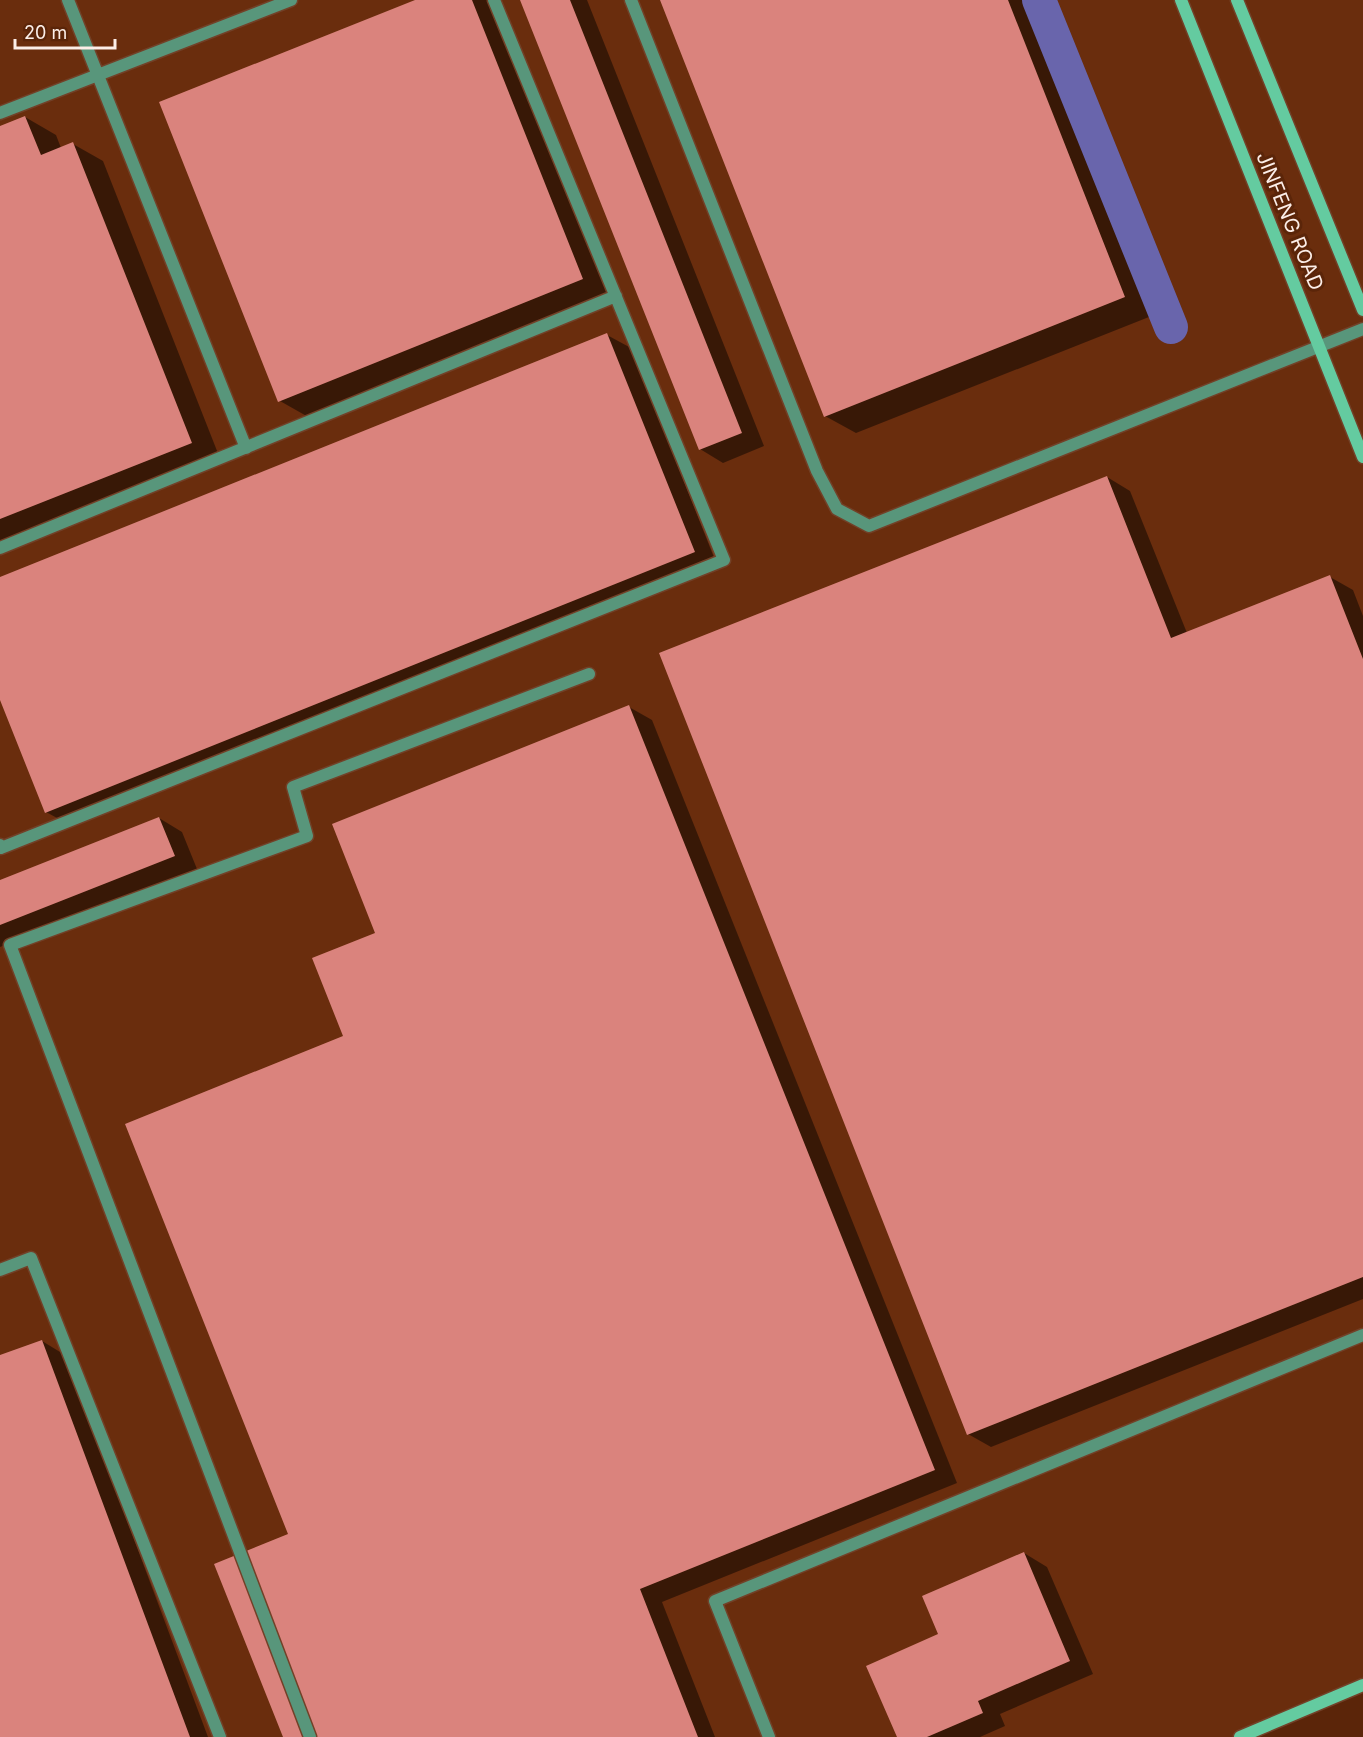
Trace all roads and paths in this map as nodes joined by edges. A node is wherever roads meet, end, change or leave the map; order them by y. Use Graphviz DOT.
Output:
graph roads {
  1 [pos="68,0"];
  2 [pos="291,0"];
  3 [pos="494,0"];
  4 [pos="631,0"];
  5 [pos="1181,0"];
  6 [pos="1237,0"];
  7 [pos="98,75"];
  8 [pos="0,113"];
  9 [pos="616,296"];
  10 [pos="1363,310"];
  11 [pos="1363,329"];
  12 [pos="1319,346"];
  13 [pos="246,448"];
  14 [pos="1363,457"];
  15 [pos="0,548"];
  16 [pos="590,674"];
  17 [pos="0,845"];
  18 [pos="0,1270"];
  19 [pos="1363,1335"];
  20 [pos="1363,1685"];
  21 [pos="220,1737"];
  22 [pos="310,1737"];
  23 [pos="769,1737"];
  24 [pos="1240,1737"];
  1 -- 7 [label="lane"];
  2 -- 7 [label="lane"];
  3 -- 9 [label="lane"];
  4 -- 12 [label="lane"];
  5 -- 12 [label="street, JINFENG ROAD"];
  6 -- 10 [label="street, JINFENG ROAD"];
  7 -- 8 [label="lane"];
  7 -- 13 [label="lane"];
  9 -- 13 [label="lane"];
  9 -- 17 [label="lane"];
  11 -- 12 [label="lane"];
  12 -- 14 [label="street, JINFENG ROAD"];
  13 -- 15 [label="lane"];
  16 -- 22 [label="lane"];
  18 -- 21 [label="lane"];
  19 -- 23 [label="lane"];
  20 -- 24 [label="street"];
}
